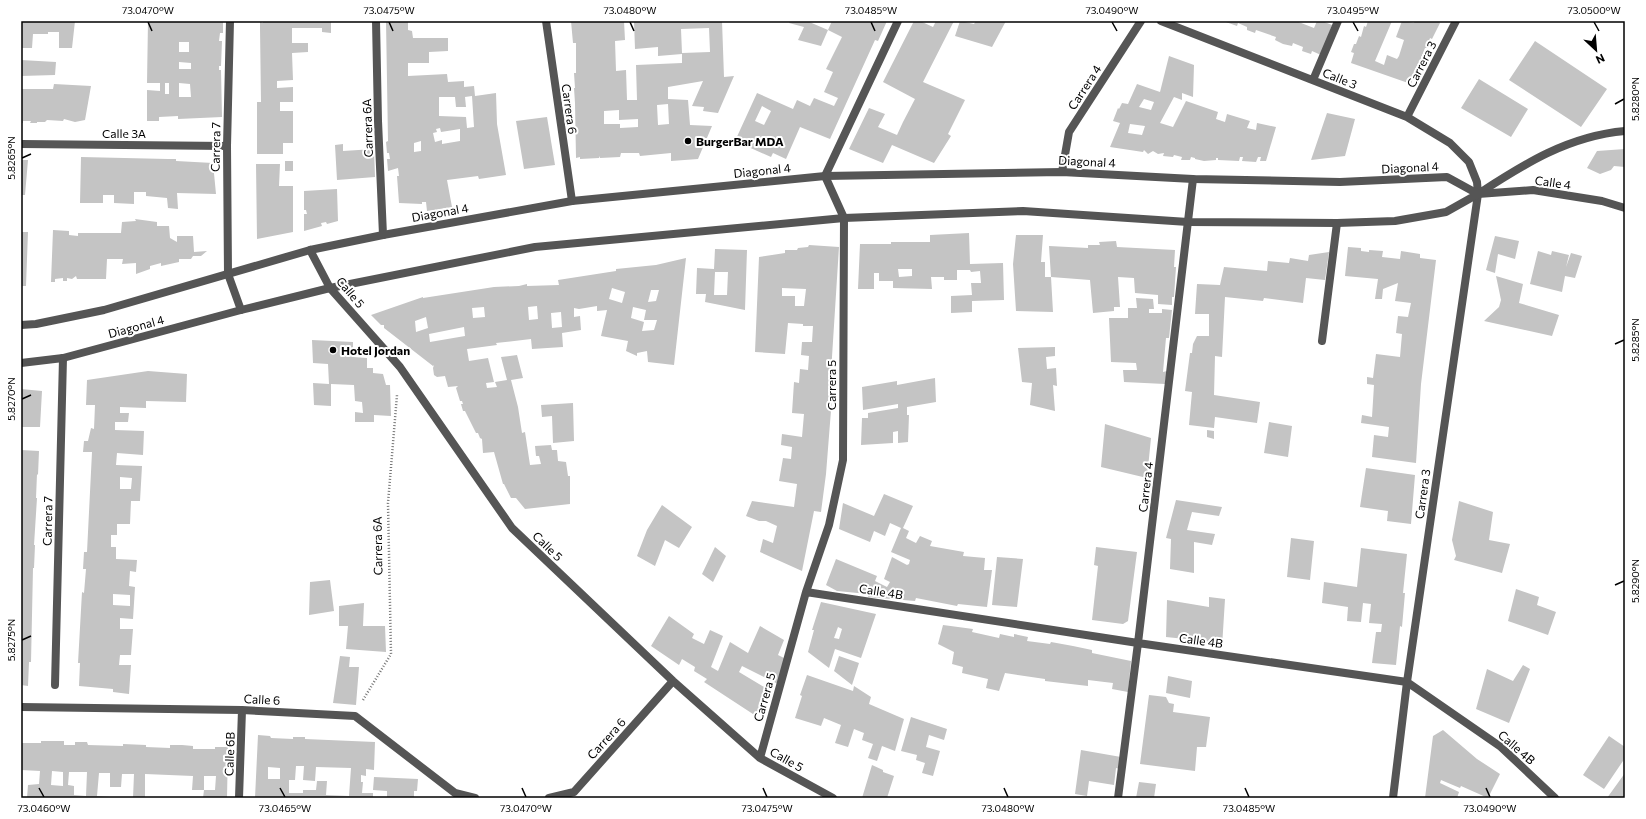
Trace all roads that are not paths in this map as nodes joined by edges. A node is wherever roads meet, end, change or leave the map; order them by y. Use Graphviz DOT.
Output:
graph roads {
  1 [pos="230,21"];
  2 [pos="376,21"];
  3 [pos="546,21"];
  4 [pos="898,21"];
  5 [pos="1142,21"];
  6 [pos="1161,21"];
  7 [pos="1338,21"];
  8 [pos="1456,21"];
  9 [pos="1313,80"];
  10 [pos="1407,117"];
  11 [pos="1625,130"];
  12 [pos="21,144"];
  13 [pos="227,146"];
  14 [pos="1062,172"];
  15 [pos="825,176"];
  16 [pos="1193,179"];
  17 [pos="1478,194"];
  18 [pos="572,200"];
  19 [pos="1625,208"];
  20 [pos="844,218"];
  21 [pos="1188,222"];
  22 [pos="1337,223"];
  23 [pos="383,235"];
  24 [pos="310,250"];
  25 [pos="228,274"];
  26 [pos="330,288"];
  27 [pos="241,310"];
  28 [pos="21,325"];
  29 [pos="1322,341"];
  30 [pos="63,358"];
  31 [pos="21,363"];
  32 [pos="806,592"];
  33 [pos="1138,643"];
  34 [pos="673,681"];
  35 [pos="1407,682"];
  36 [pos="55,685"];
  37 [pos="21,707"];
  38 [pos="242,710"];
  39 [pos="760,758"];
  40 [pos="455,795"];
  41 [pos="239,798"];
  42 [pos="475,798"];
  43 [pos="549,798"];
  44 [pos="833,798"];
  45 [pos="1118,798"];
  46 [pos="1393,798"];
  47 [pos="1555,798"];
  1 -- 13 [label="street, Carrera 7"];
  2 -- 23 [label="street, Carrera 6A"];
  3 -- 18 [label="street, Carrera 6"];
  4 -- 15 [label="street"];
  5 -- 14 [label="street, Carrera 4"];
  6 -- 9 [label="street, Calle 3"];
  7 -- 9 [label="street"];
  8 -- 10 [label="street, Carrera 3"];
  9 -- 10 [label="street, Calle 3"];
  10 -- 17 [label="street, Calle 3"];
  11 -- 17 [label="street"];
  12 -- 13 [label="street, Calle 3A"];
  13 -- 25 [label="street, Carrera 7"];
  14 -- 15 [label="street, Diagonal 4"];
  14 -- 16 [label="street, Diagonal 4"];
  15 -- 18 [label="street, Diagonal 4"];
  15 -- 20 [label="street, Carrera 5"];
  16 -- 17 [label="street, Diagonal 4"];
  16 -- 21 [label="street, Carrera 4"];
  17 -- 19 [label="street, Calle 4"];
  17 -- 22 [label="street, Diagonal 4"];
  17 -- 35 [label="street, Carrera 3"];
  18 -- 23 [label="street, Diagonal 4"];
  20 -- 21 [label="street, Diagonal 4"];
  20 -- 26 [label="street, Diagonal 4"];
  20 -- 32 [label="street, Carrera 5"];
  21 -- 22 [label="street, Diagonal 4"];
  21 -- 33 [label="street, Carrera 4"];
  22 -- 29 [label="street"];
  23 -- 24 [label="street, Diagonal 4"];
  24 -- 25 [label="street, Diagonal 4"];
  24 -- 26 [label="street, Calle 5"];
  25 -- 27 [label="street, Carrera 7"];
  25 -- 28 [label="street, Diagonal 4"];
  26 -- 27 [label="street, Diagonal 4"];
  26 -- 34 [label="street, Calle 5"];
  27 -- 30 [label="street, Diagonal 4"];
  30 -- 31 [label="street, Diagonal 4"];
  30 -- 36 [label="street, Carrera 7"];
  32 -- 33 [label="street, Calle 4B"];
  32 -- 39 [label="street, Carrera 5"];
  33 -- 35 [label="street, Calle 4B"];
  33 -- 45 [label="street, Carrera 4"];
  34 -- 39 [label="street, Calle 5"];
  34 -- 43 [label="street, Carrera 6"];
  35 -- 46 [label="street, Carrera 3"];
  35 -- 47 [label="street, Calle 4B"];
  37 -- 38 [label="street, Calle 6"];
  38 -- 40 [label="street, Calle 6"];
  38 -- 41 [label="street, Calle 6B"];
  39 -- 44 [label="street, Calle 5"];
  40 -- 42 [label="street"];
}
